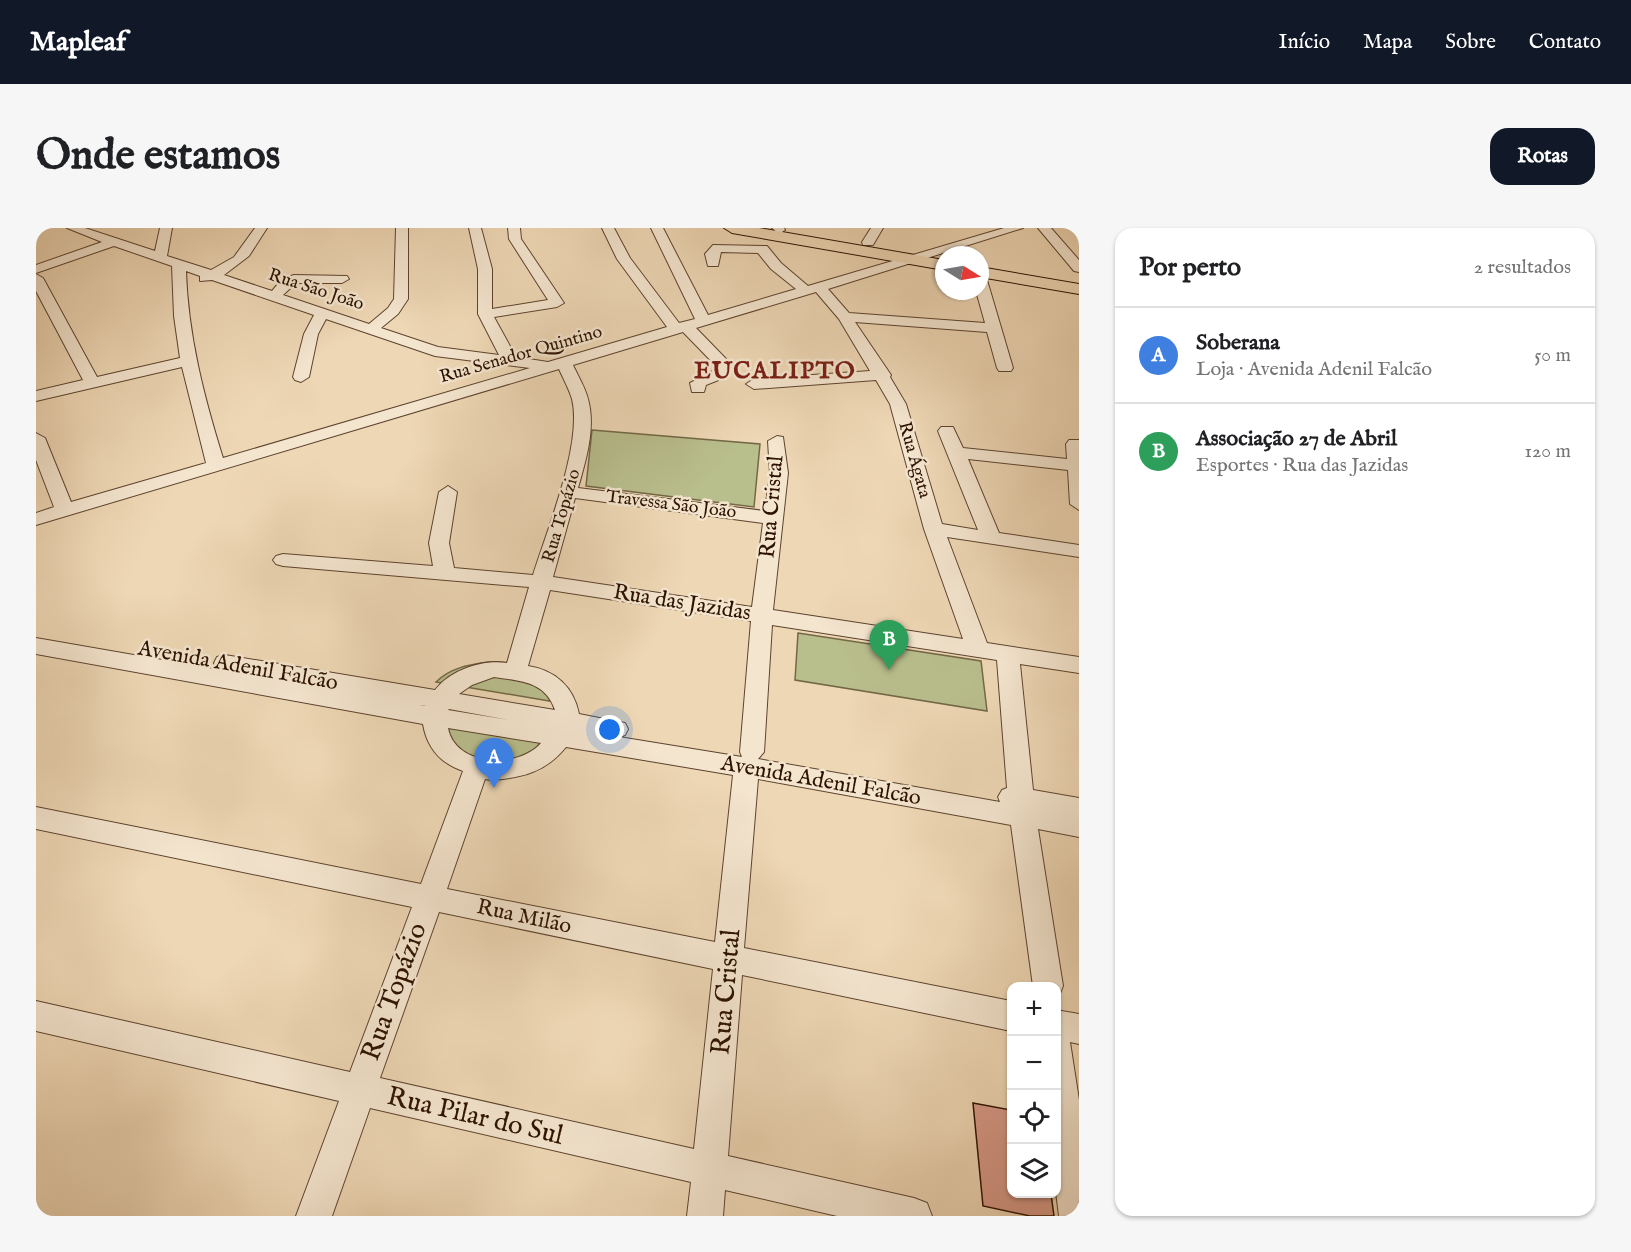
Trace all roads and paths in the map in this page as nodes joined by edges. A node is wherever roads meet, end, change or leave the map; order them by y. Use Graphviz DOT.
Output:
graph roads {
  1 [pos="73,228"];
  2 [pos="166,228"];
  3 [pos="261,228"];
  4 [pos="402,228"];
  5 [pos="475,228"];
  6 [pos="514,228"];
  7 [pos="608,228"];
  8 [pos="657,228"];
  9 [pos="732,228"];
  10 [pos="877,228"];
  11 [pos="1017,228"];
  12 [pos="1044,228"];
  13 [pos="774,229"];
  14 [pos="114,242"];
  15 [pos="868,242"];
  16 [pos="971,246"];
  17 [pos="160,257"];
  18 [pos="935,257"];
  19 [pos="935,258"];
  20 [pos="914,260"];
  21 [pos="713,263"];
  22 [pos="989,264"];
  23 [pos="179,265"];
  24 [pos="36,269"];
  25 [pos="989,273"];
  26 [pos="211,276"];
  27 [pos="36,278"];
  28 [pos="342,279"];
  29 [pos="1075,280"];
  30 [pos="179,289"];
  31 [pos="812,289"];
  32 [pos="274,297"];
  33 [pos="986,300"];
  34 [pos="54,307"];
  35 [pos="36,311"];
  36 [pos="322,313"];
  37 [pos="485,314"];
  38 [pos="845,317"];
  39 [pos="703,321"];
  40 [pos="681,328"];
  41 [pos="995,328"];
  42 [pos="371,329"];
  43 [pos="187,361"];
  44 [pos="510,361"];
  45 [pos="559,363"];
  46 [pos="1005,368"];
  47 [pos="883,375"];
  48 [pos="301,377"];
  49 [pos="92,383"];
  50 [pos="754,384"];
  51 [pos="698,389"];
  52 [pos="36,396"];
  53 [pos="946,431"];
  54 [pos="36,438"];
  55 [pos="777,441"];
  56 [pos="1075,444"];
  57 [pos="956,453"];
  58 [pos="216,465"];
  59 [pos="1076,465"];
  60 [pos="448,492"];
  61 [pos="569,492"];
  62 [pos="1079,504"];
  63 [pos="65,510"];
  64 [pos="773,518"];
  65 [pos="36,519"];
  66 [pos="934,529"];
  67 [pos="991,538"];
  68 [pos="1079,551"];
  69 [pos="283,560"];
  70 [pos="445,575"];
  71 [pos="543,582"];
  72 [pos="762,615"];
  73 [pos="36,631"];
  74 [pos="36,646"];
  75 [pos="978,650"];
  76 [pos="1008,655"];
  77 [pos="1079,665"];
  78 [pos="516,670"];
  79 [pos="287,683"];
  80 [pos="437,708"];
  81 [pos="566,729"];
  82 [pos="749,759"];
  83 [pos="477,767"];
  84 [pos="1022,807"];
  85 [pos="1079,808"];
  86 [pos="36,818"];
  87 [pos="1079,826"];
  88 [pos="430,897"];
  89 [pos="730,960"];
  90 [pos="1047,982"];
  91 [pos="1007,1015"];
  92 [pos="36,1016"];
  93 [pos="1061,1026"];
  94 [pos="1079,1029"];
  95 [pos="1061,1087"];
  96 [pos="359,1091"];
  97 [pos="709,1169"];
  98 [pos="314,1216"];
  99 [pos="705,1216"];
  100 [pos="914,1216"];
  101 [pos="1077,1216"];
  1 -- 14 [label="street, Rua São João"];
  2 -- 17 [label="street"];
  3 -- 26 [label="street"];
  4 -- 42 [label="street"];
  5 -- 37 [label="street"];
  6 -- 37 [label="street"];
  7 -- 40 [label="street"];
  8 -- 39 [label="street"];
  9 -- 20 [label="main road"];
  10 -- 15 [label="street"];
  11 -- 16 [label="street"];
  12 -- 29 [label="street"];
  13 -- 15 [label="main road"];
  14 -- 17 [label="street, Rua São João"];
  14 -- 24 [label="street"];
  15 -- 18 [label="main road"];
  17 -- 23 [label="street, Rua São João"];
  19 -- 20 [label="main road"];
  20 -- 31 [label="street, Rua Senador Quintino"];
  21 -- 31 [label="street, Rua Ágata"];
  22 -- 29 [label="main road"];
  23 -- 26 [label="street, Rua São João"];
  23 -- 30 [label="street"];
  25 -- 29 [label="main road"];
  26 -- 30 [label="street"];
  26 -- 32 [label="street, Rua São João"];
  27 -- 34 [label="street"];
  28 -- 32 [label="street"];
  30 -- 43 [label="street"];
  31 -- 38 [label="street, Rua Ágata"];
  31 -- 39 [label="street, Rua Senador Quintino"];
  32 -- 36 [label="street, Rua São João"];
  33 -- 41 [label="street"];
  34 -- 35 [label="street"];
  34 -- 49 [label="street"];
  36 -- 42 [label="street, Rua São João"];
  36 -- 48 [label="street"];
  37 -- 44 [label="street"];
  38 -- 41 [label="street"];
  38 -- 47 [label="street, Rua Ágata"];
  39 -- 40 [label="street, Rua Senador Quintino"];
  40 -- 45 [label="street, Rua Senador Quintino"];
  40 -- 51 [label="street"];
  41 -- 46 [label="street"];
  42 -- 44 [label="street, Rua São João"];
  43 -- 49 [label="street"];
  43 -- 58 [label="street"];
  44 -- 45 [label="street, Rua São João"];
  45 -- 58 [label="street, Rua Senador Quintino"];
  45 -- 61 [label="street, Rua Topázio"];
  47 -- 50 [label="street"];
  47 -- 66 [label="street, Rua Ágata"];
  49 -- 52 [label="street"];
  53 -- 57 [label="street"];
  54 -- 63 [label="street"];
  55 -- 64 [label="street, Rua Cristal"];
  56 -- 59 [label="street"];
  57 -- 59 [label="street"];
  57 -- 67 [label="street"];
  58 -- 63 [label="street, Rua Senador Quintino"];
  59 -- 62 [label="street"];
  60 -- 70 [label="street"];
  61 -- 64 [label="street, Travessa São João"];
  61 -- 71 [label="street, Rua Topázio"];
  63 -- 65 [label="street, Rua Senador Quintino"];
  64 -- 72 [label="street, Rua Cristal"];
  66 -- 67 [label="street"];
  66 -- 75 [label="street, Rua Ágata"];
  67 -- 68 [label="street"];
  69 -- 70 [label="street, Rua das Jazidas"];
  70 -- 71 [label="street, Rua das Jazidas"];
  71 -- 72 [label="street, Rua das Jazidas"];
  71 -- 78 [label="street, Rua Topázio"];
  72 -- 75 [label="street, Rua das Jazidas"];
  72 -- 82 [label="street, Rua Cristal"];
  73 -- 79 [label="street, Avenida Adenil Falcão"];
  74 -- 79 [label="street, Avenida Adenil Falcão"];
  75 -- 76 [label="street, Rua das Jazidas"];
  76 -- 77 [label="street, Rua das Jazidas"];
  76 -- 84 [label="street"];
  78 -- 80 [label="street"];
  78 -- 81 [label="street"];
  79 -- 80 [label="street, Avenida Adenil Falcão"];
  80 -- 81 [label="street, Avenida Adenil Falcão"];
  80 -- 83 [label="street"];
  81 -- 82 [label="street, Avenida Adenil Falcão"];
  81 -- 83 [label="street"];
  82 -- 84 [label="street, Avenida Adenil Falcão"];
  82 -- 89 [label="street, Rua Cristal"];
  83 -- 88 [label="street, Rua Topázio"];
  84 -- 85 [label="street, Avenida Adenil Falcão"];
  84 -- 87 [label="street, Avenida Adenil Falcão"];
  84 -- 90 [label="street"];
  86 -- 88 [label="street, Rua Milão"];
  88 -- 89 [label="street, Rua Milão"];
  88 -- 96 [label="street, Rua Topázio"];
  89 -- 91 [label="street, Rua Milão"];
  89 -- 97 [label="street, Rua Cristal"];
  92 -- 96 [label="street, Rua Pilar do Sul"];
  93 -- 94 [label="street"];
  95 -- 101 [label="street"];
  96 -- 97 [label="street, Rua Pilar do Sul"];
  96 -- 98 [label="street, Rua Topázio"];
  97 -- 99 [label="street, Rua Cristal"];
  97 -- 100 [label="street, Rua Pilar do Sul"];
}
